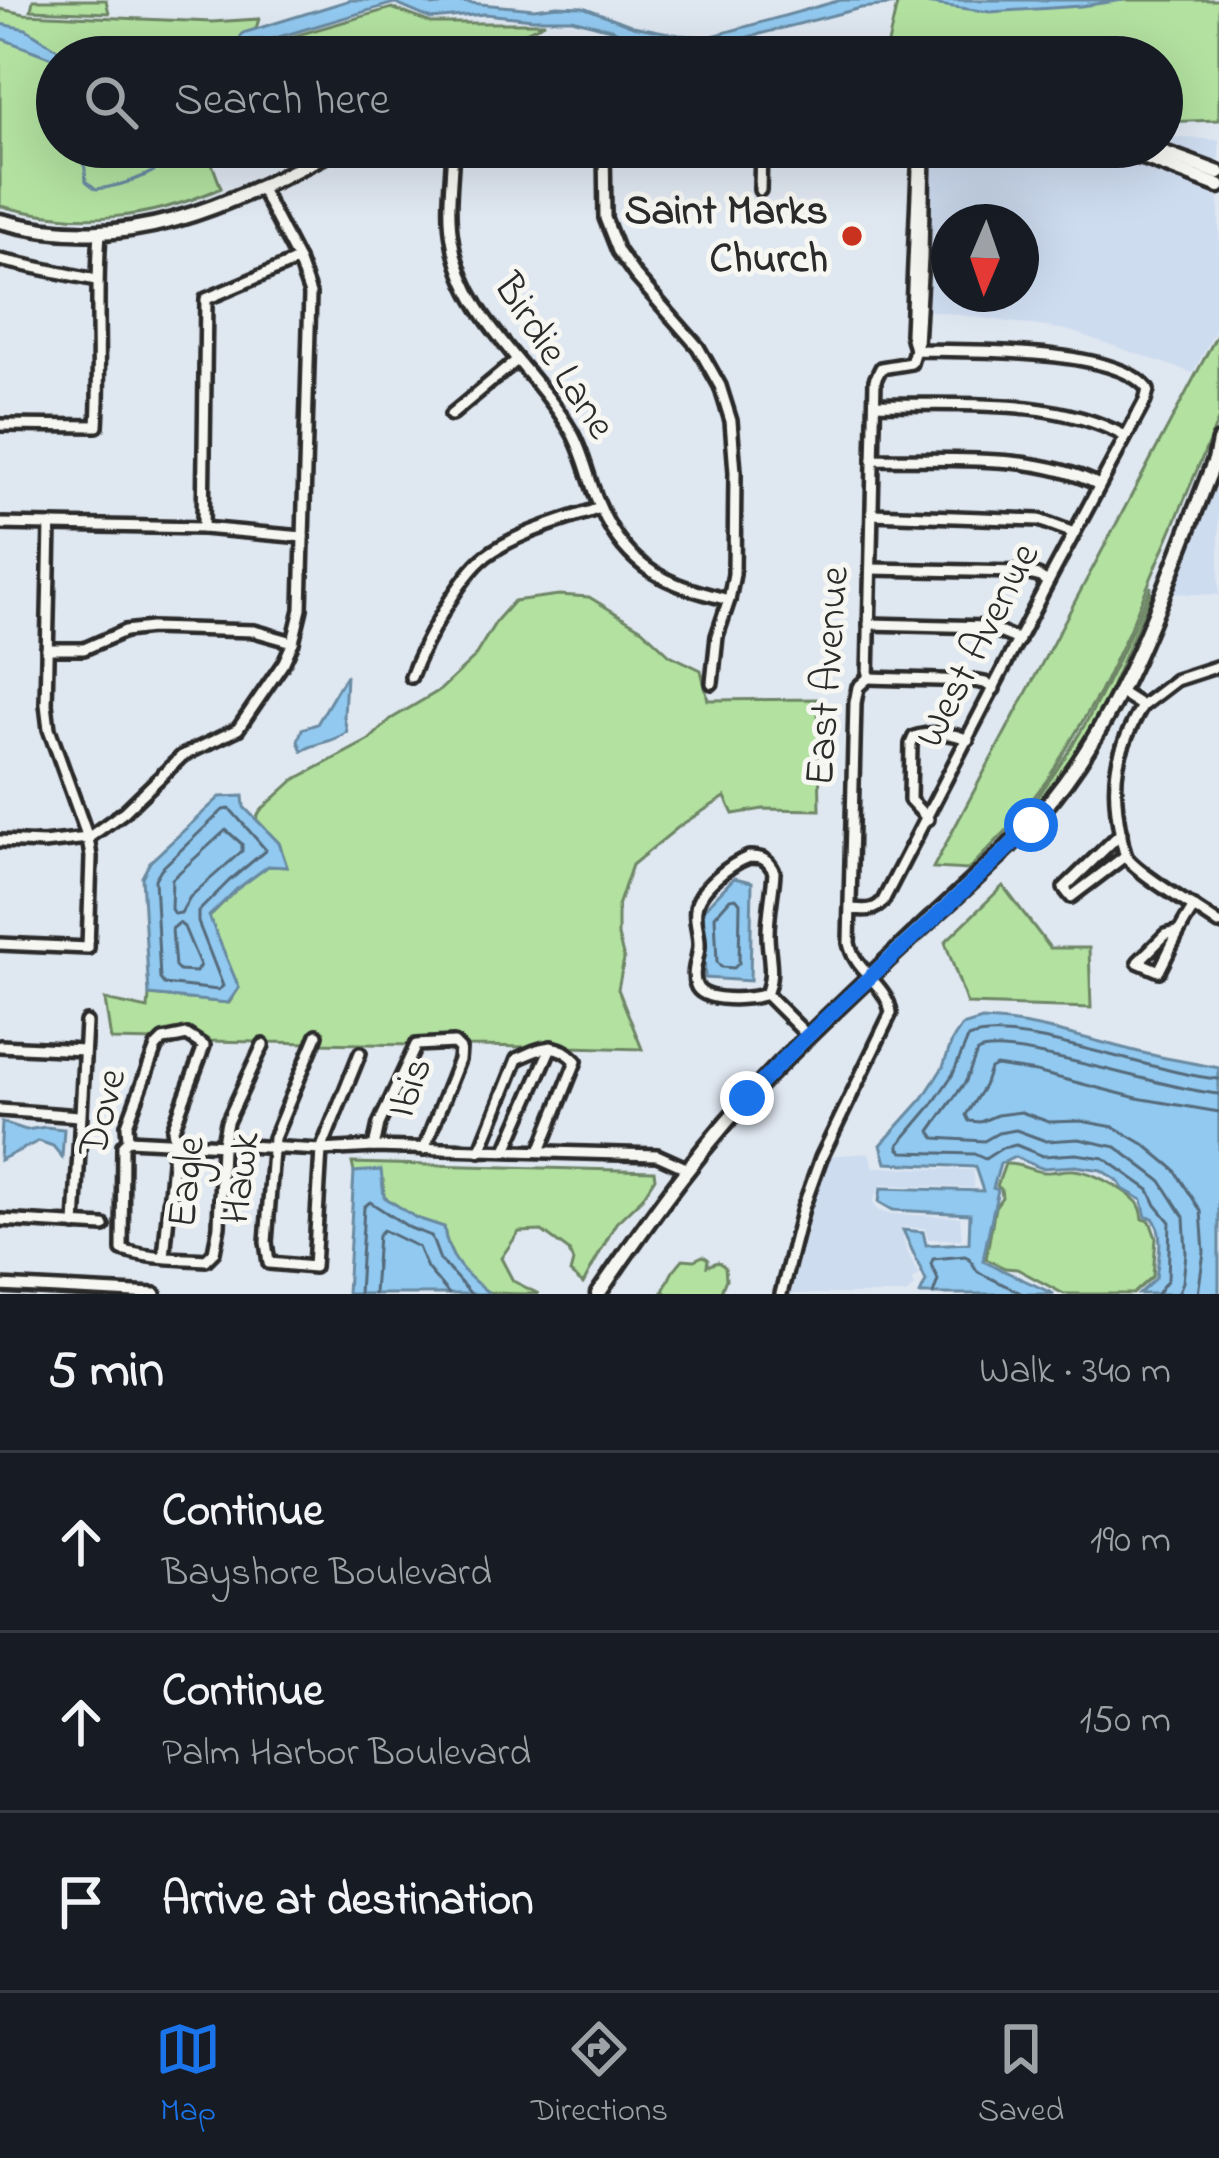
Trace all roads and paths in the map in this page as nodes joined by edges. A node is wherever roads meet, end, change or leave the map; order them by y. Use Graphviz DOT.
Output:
graph roads {
  1 [pos="1183,166"];
  2 [pos="298,168"];
  3 [pos="452,168"];
  4 [pos="604,168"];
  5 [pos="761,168"];
  6 [pos="920,168"];
  7 [pos="1219,179"];
  8 [pos="260,187"];
  9 [pos="760,190"];
  10 [pos="0,221"];
  11 [pos="100,233"];
  12 [pos="0,260"];
  13 [pos="298,260"];
  14 [pos="96,280"];
  15 [pos="915,350"];
  16 [pos="517,360"];
  17 [pos="874,404"];
  18 [pos="451,415"];
  19 [pos="0,425"];
  20 [pos="1125,436"];
  21 [pos="1219,441"];
  22 [pos="1217,458"];
  23 [pos="873,459"];
  24 [pos="1099,485"];
  25 [pos="600,508"];
  26 [pos="872,514"];
  27 [pos="0,524"];
  28 [pos="50,525"];
  29 [pos="203,528"];
  30 [pos="1074,533"];
  31 [pos="302,537"];
  32 [pos="871,569"];
  33 [pos="1048,583"];
  34 [pos="729,600"];
  35 [pos="869,624"];
  36 [pos="1019,640"];
  37 [pos="293,642"];
  38 [pos="47,649"];
  39 [pos="1219,667"];
  40 [pos="410,677"];
  41 [pos="868,678"];
  42 [pos="712,683"];
  43 [pos="994,689"];
  44 [pos="1120,692"];
  45 [pos="1142,706"];
  46 [pos="968,740"];
  47 [pos="928,819"];
  48 [pos="1121,833"];
  49 [pos="88,838"];
  50 [pos="0,841"];
  51 [pos="1125,856"];
  52 [pos="1194,907"];
  53 [pos="850,909"];
  54 [pos="1219,924"];
  55 [pos="1176,932"];
  56 [pos="0,944"];
  57 [pos="870,978"];
  58 [pos="766,994"];
  59 [pos="86,1022"];
  60 [pos="317,1035"];
  61 [pos="808,1036"];
  62 [pos="263,1045"];
  63 [pos="0,1046"];
  64 [pos="551,1047"];
  65 [pos="84,1050"];
  66 [pos="361,1053"];
  67 [pos="0,1110"];
  68 [pos="80,1116"];
  69 [pos="128,1140"];
  70 [pos="175,1141"];
  71 [pos="222,1147"];
  72 [pos="374,1148"];
  73 [pos="272,1149"];
  74 [pos="424,1149"];
  75 [pos="321,1150"];
  76 [pos="480,1150"];
  77 [pos="506,1150"];
  78 [pos="540,1150"];
  79 [pos="686,1168"];
  80 [pos="0,1220"];
  81 [pos="75,1225"];
  82 [pos="104,1226"];
  83 [pos="164,1258"];
  84 [pos="0,1286"];
  85 [pos="155,1294"];
  86 [pos="598,1294"];
  87 [pos="781,1294"];
  1 -- 7 [label="main road"];
  2 -- 8 [label="main road"];
  3 -- 16 [label="street, Birdie Lane"];
  4 -- 34 [label="street"];
  5 -- 9 [label="street"];
  6 -- 15 [label="street"];
  8 -- 11 [label="main road"];
  8 -- 13 [label="street"];
  10 -- 11 [label="main road"];
  11 -- 14 [label="street"];
  12 -- 14 [label="street"];
  13 -- 29 [label="street"];
  13 -- 31 [label="street"];
  14 -- 19 [label="street"];
  15 -- 17 [label="street, East Avenue"];
  15 -- 20 [label="street, West Avenue"];
  16 -- 18 [label="street"];
  16 -- 25 [label="street, Birdie Lane"];
  17 -- 20 [label="street"];
  17 -- 23 [label="street, East Avenue"];
  20 -- 24 [label="street, West Avenue"];
  21 -- 22 [label="main road"];
  22 -- 44 [label="main road"];
  23 -- 24 [label="street"];
  23 -- 26 [label="street, East Avenue"];
  24 -- 30 [label="street, West Avenue"];
  25 -- 34 [label="street, Birdie Lane"];
  25 -- 40 [label="street"];
  26 -- 30 [label="street"];
  26 -- 32 [label="street, East Avenue"];
  27 -- 28 [label="street"];
  28 -- 29 [label="street"];
  28 -- 38 [label="street"];
  29 -- 31 [label="street"];
  30 -- 33 [label="street, West Avenue"];
  31 -- 37 [label="street"];
  32 -- 33 [label="street"];
  32 -- 35 [label="street, East Avenue"];
  33 -- 36 [label="street, West Avenue"];
  34 -- 42 [label="street"];
  35 -- 36 [label="street"];
  35 -- 41 [label="street, East Avenue"];
  36 -- 43 [label="street, West Avenue"];
  37 -- 38 [label="street"];
  37 -- 49 [label="street"];
  38 -- 49 [label="street"];
  39 -- 45 [label="street"];
  41 -- 43 [label="street"];
  41 -- 53 [label="street, East Avenue"];
  43 -- 46 [label="street, West Avenue"];
  44 -- 45 [label="street"];
  44 -- 57 [label="main road"];
  45 -- 48 [label="street"];
  46 -- 47 [label="street, West Avenue"];
  46 -- 47 [label="street"];
  47 -- 53 [label="street, West Avenue"];
  48 -- 51 [label="street"];
  48 -- 51 [label="street"];
  49 -- 50 [label="street"];
  49 -- 56 [label="street"];
  51 -- 52 [label="street"];
  52 -- 54 [label="street"];
  52 -- 55 [label="street"];
  53 -- 57 [label="street, East Avenue"];
  55 -- 55 [label="street"];
  57 -- 61 [label="main road"];
  57 -- 87 [label="street, East Avenue"];
  58 -- 58 [label="street"];
  58 -- 61 [label="street"];
  59 -- 65 [label="street"];
  60 -- 73 [label="street, Hawk"];
  61 -- 79 [label="main road"];
  62 -- 71 [label="street, Eagle"];
  63 -- 65 [label="street"];
  64 -- 76 [label="street"];
  64 -- 77 [label="street"];
  64 -- 78 [label="street"];
  65 -- 68 [label="street"];
  66 -- 75 [label="street"];
  67 -- 68 [label="street"];
  68 -- 81 [label="street"];
  69 -- 70 [label="street"];
  69 -- 70 [label="street, Dove"];
  69 -- 83 [label="street, Dove"];
  70 -- 71 [label="street"];
  70 -- 83 [label="street"];
  71 -- 73 [label="street"];
  71 -- 83 [label="street, Eagle"];
  72 -- 74 [label="street"];
  72 -- 74 [label="street, Ibis"];
  72 -- 75 [label="street"];
  73 -- 75 [label="street"];
  73 -- 75 [label="street, Hawk"];
  74 -- 76 [label="street"];
  76 -- 77 [label="street"];
  77 -- 78 [label="street"];
  78 -- 79 [label="street"];
  79 -- 86 [label="main road"];
  80 -- 81 [label="street"];
  81 -- 82 [label="street"];
  84 -- 85 [label="street"];
}
